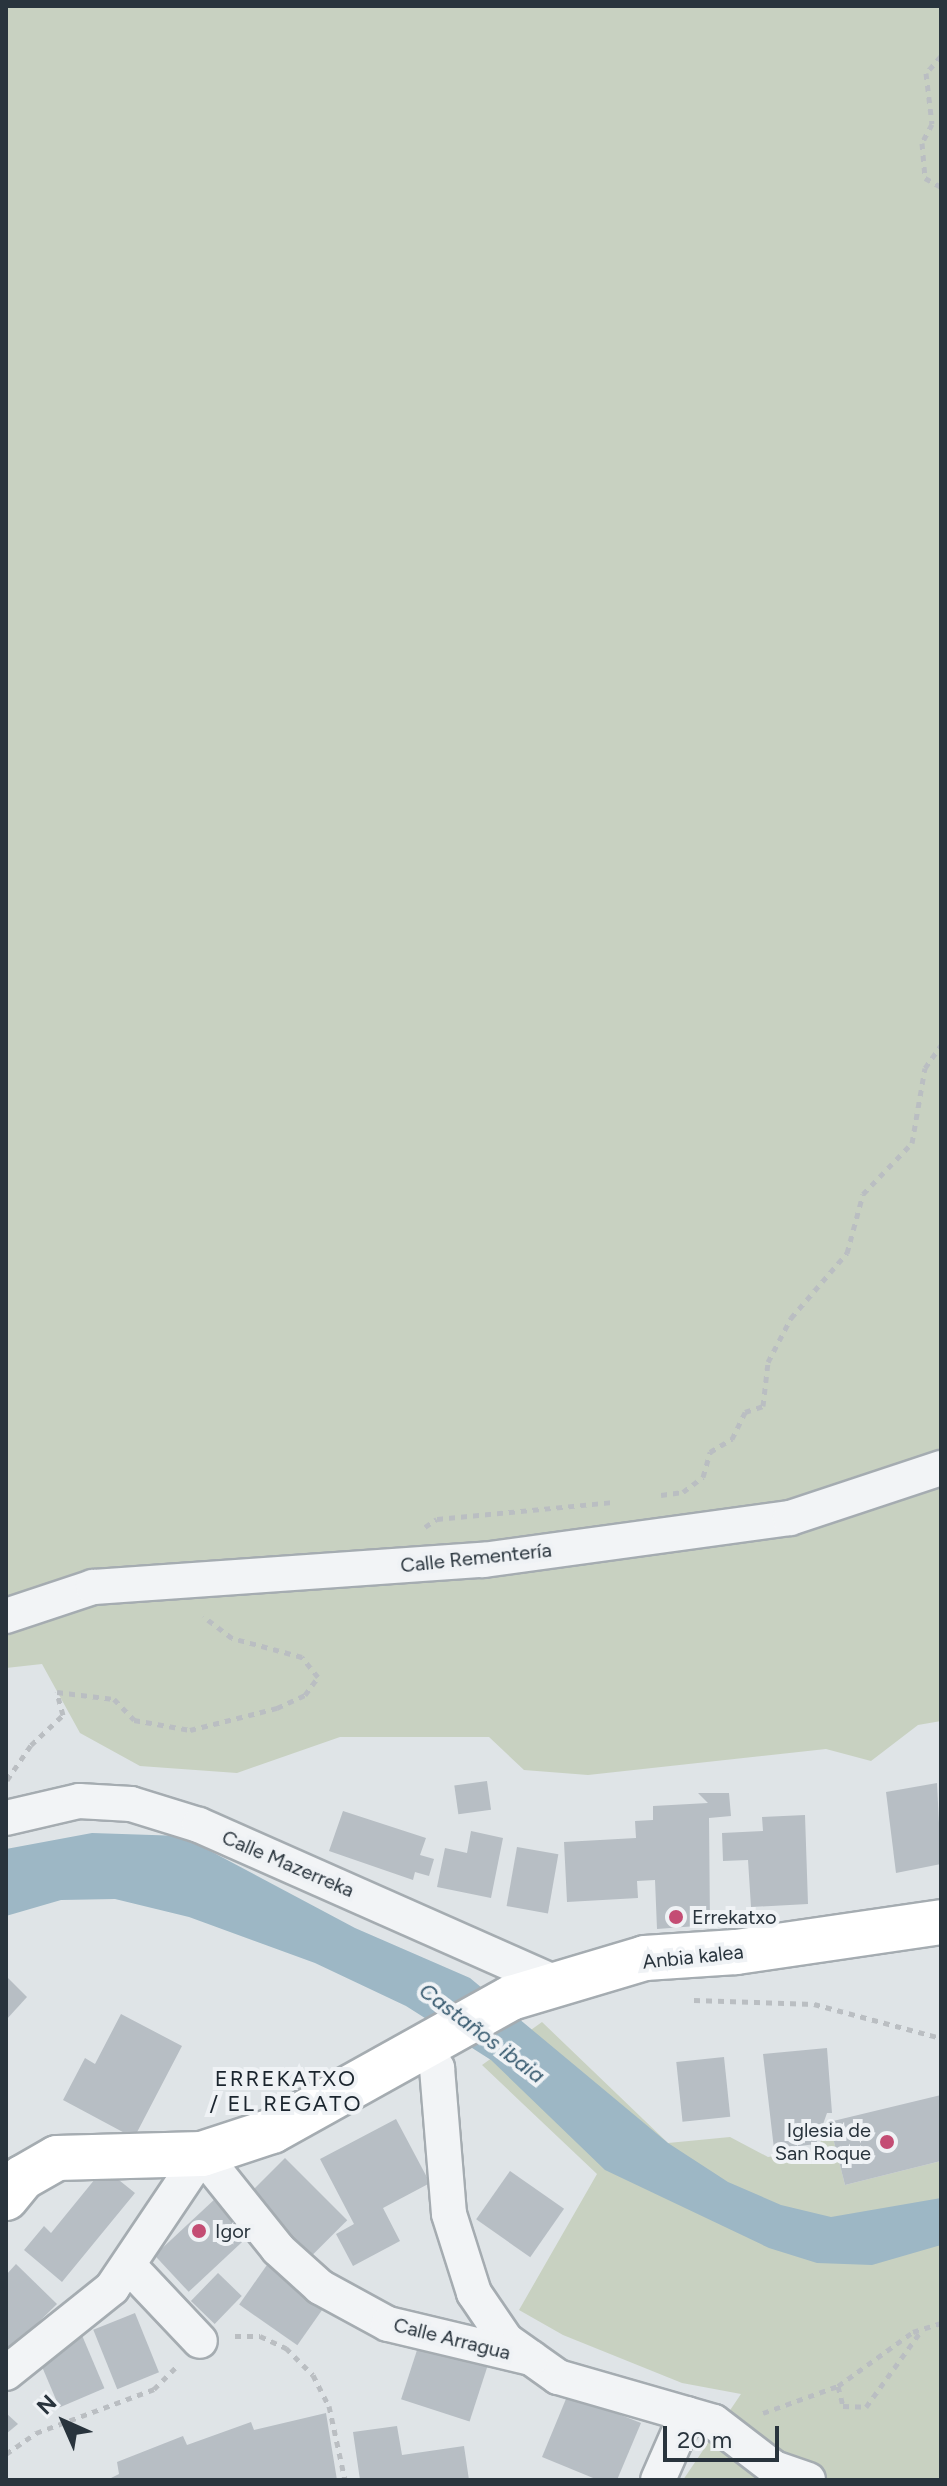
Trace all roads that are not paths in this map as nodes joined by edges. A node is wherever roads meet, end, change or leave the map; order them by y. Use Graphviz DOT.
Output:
graph roads {
  1 [pos="941,1468"];
  2 [pos="6,1616"];
  3 [pos="6,1818"];
  4 [pos="941,1922"];
  5 [pos="558,1984"];
  6 [pos="419,2050"];
  7 [pos="202,2154"];
  8 [pos="6,2198"];
  9 [pos="129,2266"];
  10 [pos="200,2341"];
  11 [pos="531,2358"];
  12 [pos="6,2373"];
  13 [pos="701,2418"];
  14 [pos="658,2480"];
  15 [pos="808,2480"];
  1 -- 2 [label="street, Calle Rementería"];
  3 -- 5 [label="street, Calle Mazerreka"];
  4 -- 5 [label="street, Anbia kalea"];
  5 -- 6 [label="street, Anbia kalea"];
  6 -- 7 [label="street, Anbia kalea"];
  6 -- 11 [label="street, Calle Arragua"];
  7 -- 8 [label="street, Anbia kalea"];
  7 -- 9 [label="street"];
  7 -- 11 [label="street, Calle Arragua"];
  9 -- 10 [label="street"];
  9 -- 12 [label="street"];
  11 -- 13 [label="street, Calle Arragua"];
  13 -- 14 [label="street"];
  13 -- 15 [label="street"];
}
